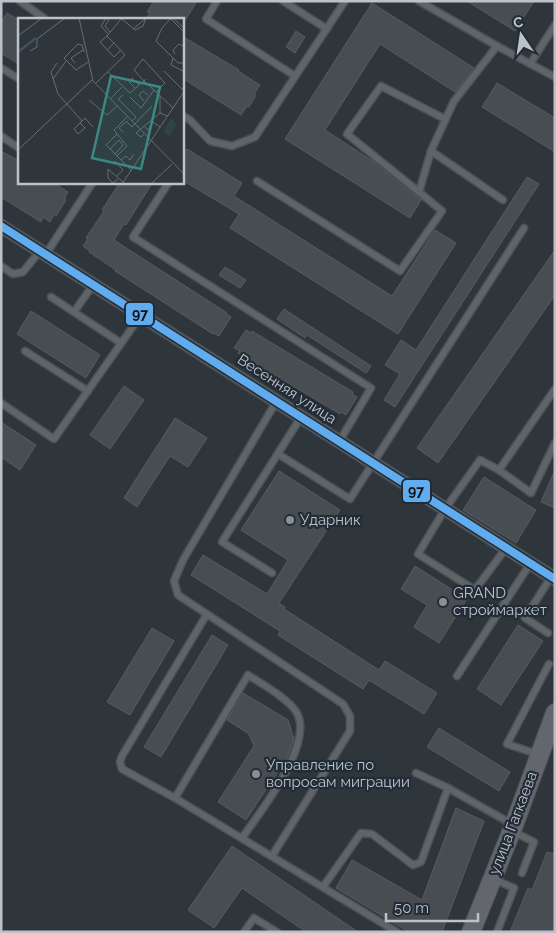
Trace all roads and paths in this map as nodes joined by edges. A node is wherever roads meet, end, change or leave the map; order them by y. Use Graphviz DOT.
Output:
graph roads {
  1 [pos="20,1"];
  2 [pos="217,1"];
  3 [pos="283,1"];
  4 [pos="345,1"];
  5 [pos="419,1"];
  6 [pos="44,18"];
  7 [pos="555,25"];
  8 [pos="327,29"];
  9 [pos="497,46"];
  10 [pos="530,64"];
  11 [pos="1,69"];
  12 [pos="295,76"];
  13 [pos="555,77"];
  14 [pos="18,78"];
  15 [pos="184,116"];
  16 [pos="445,119"];
  17 [pos="1,136"];
  18 [pos="18,147"];
  19 [pos="431,151"];
  20 [pos="257,181"];
  21 [pos="92,184"];
  22 [pos="169,184"];
  23 [pos="419,192"];
  24 [pos="503,200"];
  25 [pos="1,226"];
  26 [pos="524,228"];
  27 [pos="43,253"];
  28 [pos="1,266"];
  29 [pos="93,285"];
  30 [pos="51,297"];
  31 [pos="74,312"];
  32 [pos="141,315"];
  33 [pos="121,343"];
  34 [pos="25,351"];
  35 [pos="555,389"];
  36 [pos="88,391"];
  37 [pos="276,402"];
  38 [pos="1,403"];
  39 [pos="301,417"];
  40 [pos="339,442"];
  41 [pos="555,443"];
  42 [pos="278,454"];
  43 [pos="373,463"];
  44 [pos="499,470"];
  45 [pos="445,509"];
  46 [pos="506,548"];
  47 [pos="530,564"];
  48 [pos="272,573"];
  49 [pos="553,578"];
  50 [pos="207,614"];
  51 [pos="548,632"];
  52 [pos="549,664"];
  53 [pos="457,676"];
  54 [pos="555,713"];
  55 [pos="539,755"];
  56 [pos="416,773"];
  57 [pos="448,788"];
  58 [pos="175,798"];
  59 [pos="512,828"];
  60 [pos="242,838"];
  61 [pos="272,856"];
  62 [pos="522,873"];
  63 [pos="492,879"];
  64 [pos="323,887"];
  65 [pos="244,932"];
  66 [pos="276,932"];
  67 [pos="397,932"];
  68 [pos="471,932"];
  69 [pos="497,932"];
  1 -- 6 [label="lane"];
  2 -- 12 [label="lane"];
  3 -- 8 [label="lane"];
  4 -- 8 [label="lane"];
  5 -- 9 [label="lane"];
  7 -- 10 [label="lane"];
  8 -- 12 [label="lane"];
  9 -- 10 [label="lane"];
  9 -- 16 [label="lane"];
  10 -- 13 [label="lane"];
  11 -- 14 [label="lane"];
  12 -- 15 [label="lane"];
  16 -- 19 [label="lane"];
  16 -- 23 [label="lane"];
  17 -- 18 [label="lane"];
  19 -- 23 [label="lane"];
  19 -- 24 [label="lane"];
  20 -- 23 [label="lane"];
  21 -- 27 [label="lane"];
  22 -- 40 [label="lane"];
  25 -- 27 [label="street, Весенняя улица"];
  26 -- 43 [label="lane"];
  27 -- 28 [label="lane"];
  27 -- 29 [label="street, Весенняя улица"];
  29 -- 31 [label="lane"];
  29 -- 32 [label="street, Весенняя улица"];
  30 -- 31 [label="lane"];
  31 -- 33 [label="lane"];
  32 -- 33 [label="lane"];
  32 -- 37 [label="street, Весенняя улица"];
  33 -- 36 [label="lane"];
  34 -- 36 [label="lane"];
  35 -- 44 [label="lane"];
  36 -- 38 [label="lane"];
  37 -- 39 [label="street, Весенняя улица"];
  37 -- 50 [label="lane"];
  39 -- 40 [label="street, Весенняя улица"];
  39 -- 42 [label="lane"];
  40 -- 43 [label="street, Весенняя улица"];
  41 -- 44 [label="lane"];
  42 -- 43 [label="lane"];
  42 -- 48 [label="lane"];
  43 -- 45 [label="street, Весенняя улица"];
  44 -- 45 [label="lane"];
  45 -- 46 [label="street, Весенняя улица"];
  45 -- 46 [label="lane"];
  46 -- 47 [label="street, Весенняя улица"];
  47 -- 49 [label="street, Весенняя улица"];
  47 -- 53 [label="lane"];
  49 -- 51 [label="lane"];
  50 -- 58 [label="lane"];
  50 -- 61 [label="lane"];
  52 -- 55 [label="lane"];
  54 -- 55 [label="street, улица Гагкаева"];
  55 -- 59 [label="street, улица Гагкаева"];
  56 -- 57 [label="lane"];
  57 -- 59 [label="lane"];
  57 -- 64 [label="lane"];
  58 -- 60 [label="lane"];
  58 -- 60 [label="lane"];
  59 -- 62 [label="lane"];
  59 -- 63 [label="street, улица Гагкаева"];
  60 -- 61 [label="lane"];
  61 -- 64 [label="lane"];
  63 -- 68 [label="street, улица Гагкаева"];
  63 -- 69 [label="lane"];
  64 -- 67 [label="lane"];
  65 -- 66 [label="lane"];
}
